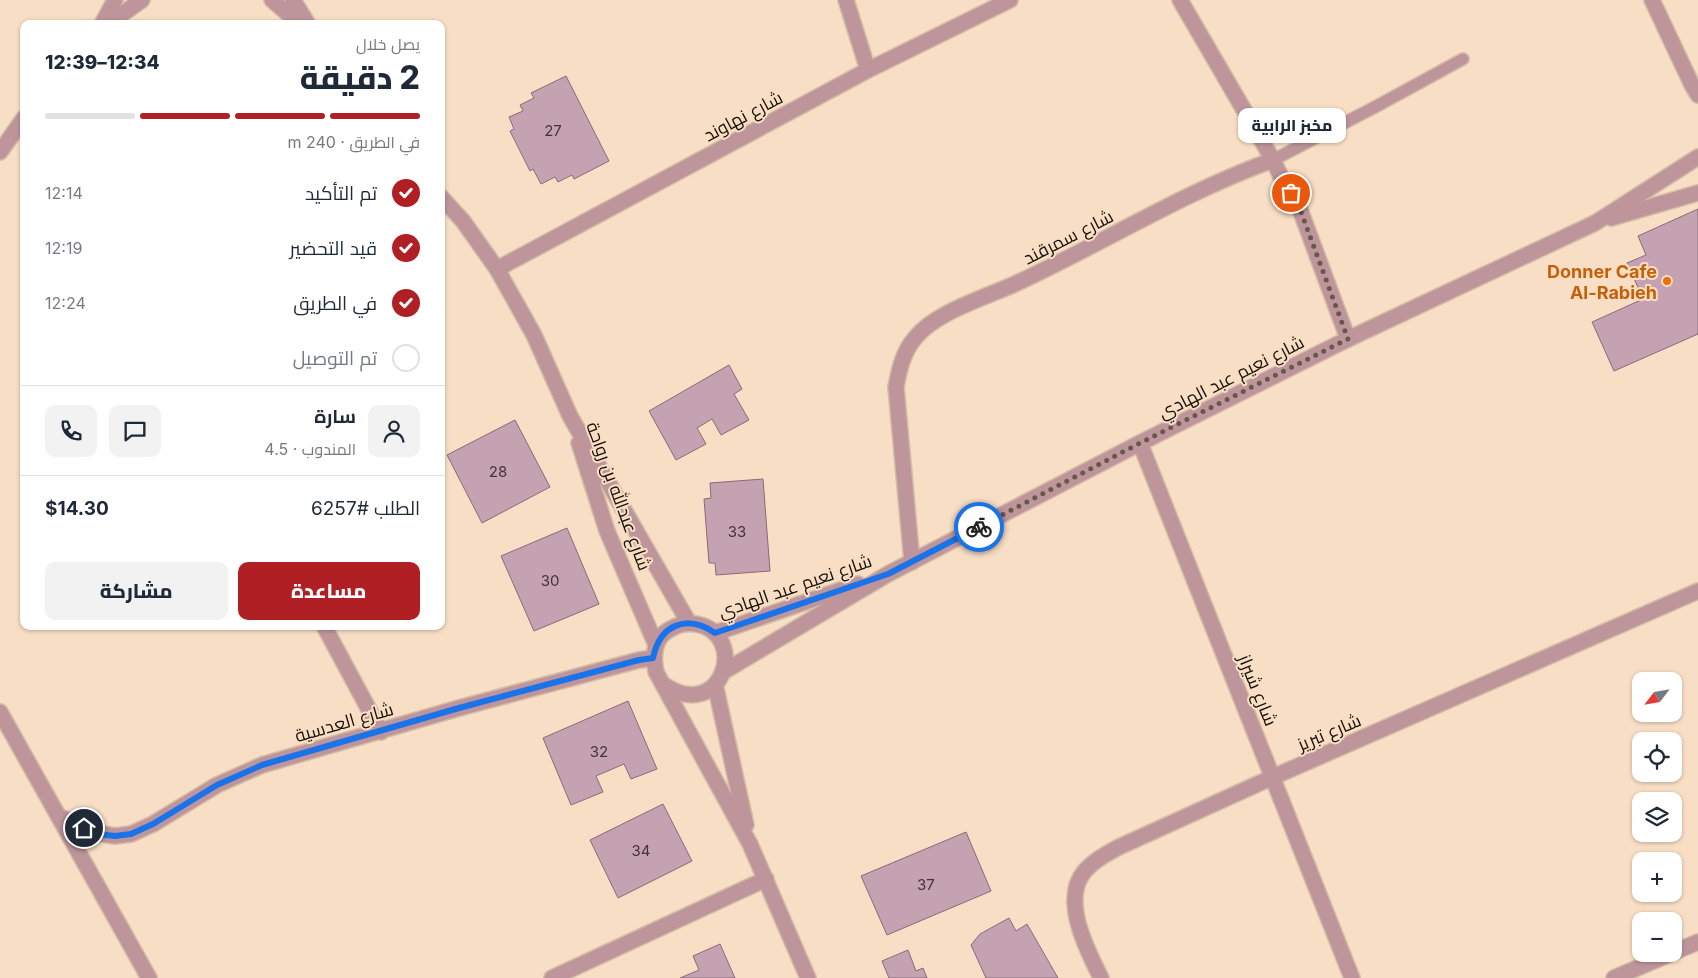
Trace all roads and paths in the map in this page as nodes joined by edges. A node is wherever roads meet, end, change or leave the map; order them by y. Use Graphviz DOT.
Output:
graph roads {
  1 [pos="115,0"];
  2 [pos="142,0"];
  3 [pos="272,0"];
  4 [pos="293,0"];
  5 [pos="846,0"];
  6 [pos="1010,0"];
  7 [pos="1180,0"];
  8 [pos="1652,0"];
  9 [pos="104,20"];
  10 [pos="114,20"];
  11 [pos="295,20"];
  12 [pos="306,20"];
  13 [pos="1463,59"];
  14 [pos="868,70"];
  15 [pos="1698,95"];
  16 [pos="20,123"];
  17 [pos="1,148"];
  18 [pos="1698,157"];
  19 [pos="1273,160"];
  20 [pos="1698,193"];
  21 [pos="445,201"];
  22 [pos="1595,223"];
  23 [pos="496,269"];
  24 [pos="1348,339"];
  25 [pos="570,416"];
  26 [pos="1140,443"];
  27 [pos="912,562"];
  28 [pos="888,574"];
  29 [pos="1698,591"];
  30 [pos="690,623"];
  31 [pos="326,630"];
  32 [pos="715,633"];
  33 [pos="655,651"];
  34 [pos="719,678"];
  35 [pos="664,685"];
  36 [pos="0,712"];
  37 [pos="381,732"];
  38 [pos="1273,777"];
  39 [pos="58,816"];
  40 [pos="750,844"];
  41 [pos="766,879"];
  42 [pos="1698,942"];
  43 [pos="1682,949"];
  44 [pos="1651,962"];
  45 [pos="149,978"];
  46 [pos="552,978"];
  47 [pos="808,978"];
  48 [pos="1101,978"];
  49 [pos="1352,978"];
  50 [pos="1614,978"];
  1 -- 9 [label="street"];
  2 -- 10 [label="street"];
  3 -- 11 [label="street"];
  4 -- 12 [label="street"];
  5 -- 14 [label="street"];
  6 -- 14 [label="street, شارع نهاوند"];
  7 -- 19 [label="street"];
  8 -- 15 [label="street"];
  13 -- 19 [label="lane"];
  14 -- 23 [label="street, شارع نهاوند"];
  16 -- 17 [label="street"];
  18 -- 22 [label="street, شارع نعيم عبد الهادي"];
  19 -- 24 [label="street"];
  19 -- 27 [label="street, شارع سمرقند"];
  20 -- 22 [label="street, شارع نعيم عبد الهادي"];
  21 -- 23 [label="street, شارع عبدالله بن رواحة"];
  22 -- 24 [label="street, شارع نعيم عبد الهادي"];
  23 -- 25 [label="street, شارع عبدالله بن رواحة"];
  24 -- 26 [label="street, شارع نعيم عبد الهادي"];
  25 -- 30 [label="street, شارع عبدالله بن رواحة"];
  25 -- 33 [label="street, شارع عبدالله بن رواحة"];
  26 -- 27 [label="street, شارع نعيم عبد الهادي"];
  26 -- 38 [label="street, شارع شيراز"];
  27 -- 28 [label="street, شارع نعيم عبد الهادي"];
  28 -- 32 [label="street, شارع نعيم عبد الهادي"];
  28 -- 34 [label="street, شارع نعيم عبد الهادي"];
  29 -- 38 [label="street, شارع تبريز"];
  30 -- 32 [label="street"];
  30 -- 33 [label="street"];
  31 -- 37 [label="street"];
  32 -- 34 [label="street"];
  33 -- 35 [label="street"];
  33 -- 37 [label="street, شارع العدسية"];
  34 -- 35 [label="street"];
  34 -- 40 [label="street"];
  35 -- 40 [label="street"];
  36 -- 39 [label="street"];
  37 -- 39 [label="street, شارع العدسية"];
  38 -- 48 [label="street, شارع تبريز"];
  38 -- 49 [label="street, شارع شيراز"];
  39 -- 45 [label="street"];
  40 -- 41 [label="street"];
  41 -- 46 [label="street"];
  41 -- 47 [label="street"];
  42 -- 43 [label="street"];
  44 -- 50 [label="street"];
}
